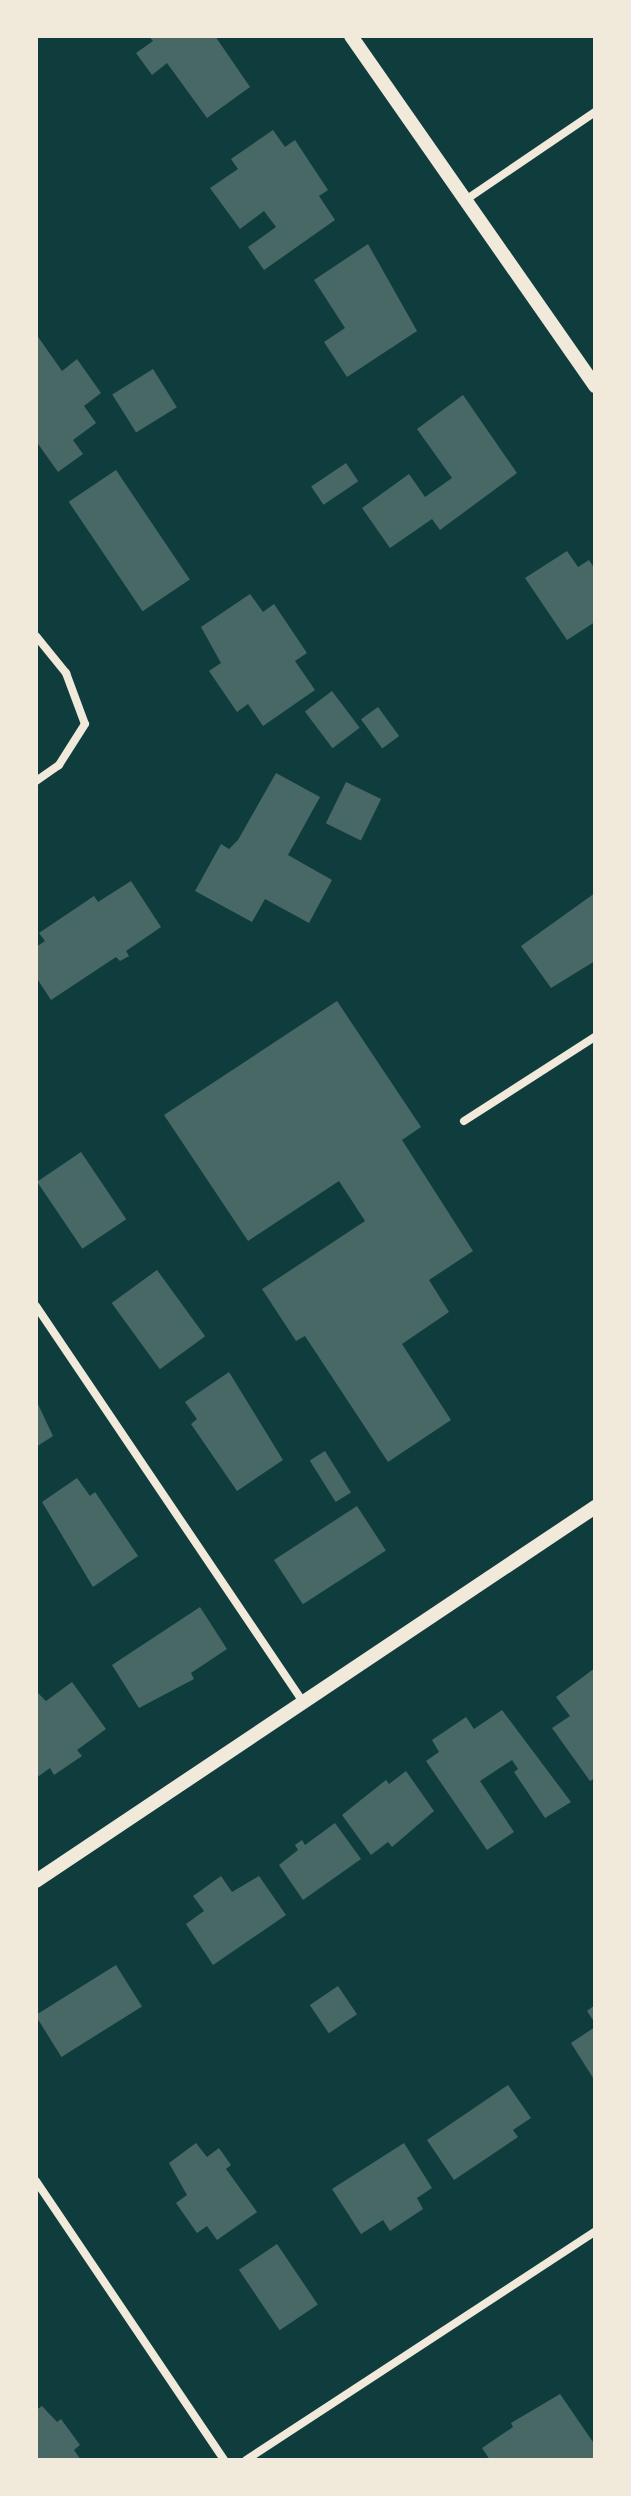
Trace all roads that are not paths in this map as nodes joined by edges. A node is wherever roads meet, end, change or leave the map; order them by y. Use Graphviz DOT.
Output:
graph roads {
  1 [pos="351,36"];
  2 [pos="595,112"];
  3 [pos="467,199"];
  4 [pos="595,386"];
  5 [pos="36,636"];
  6 [pos="36,781"];
  7 [pos="595,1037"];
  8 [pos="464,1121"];
  9 [pos="36,1306"];
  10 [pos="595,1507"];
  11 [pos="302,1701"];
  12 [pos="36,1881"];
  13 [pos="36,2181"];
  14 [pos="595,2232"];
  15 [pos="224,2460"];
  16 [pos="246,2460"];
  1 -- 3 [label="street"];
  2 -- 3 [label="street"];
  3 -- 4 [label="street"];
  5 -- 6 [label="street"];
  7 -- 8 [label="street"];
  9 -- 11 [label="street"];
  10 -- 11 [label="street"];
  11 -- 12 [label="street"];
  13 -- 15 [label="street"];
  14 -- 16 [label="street"];
}
